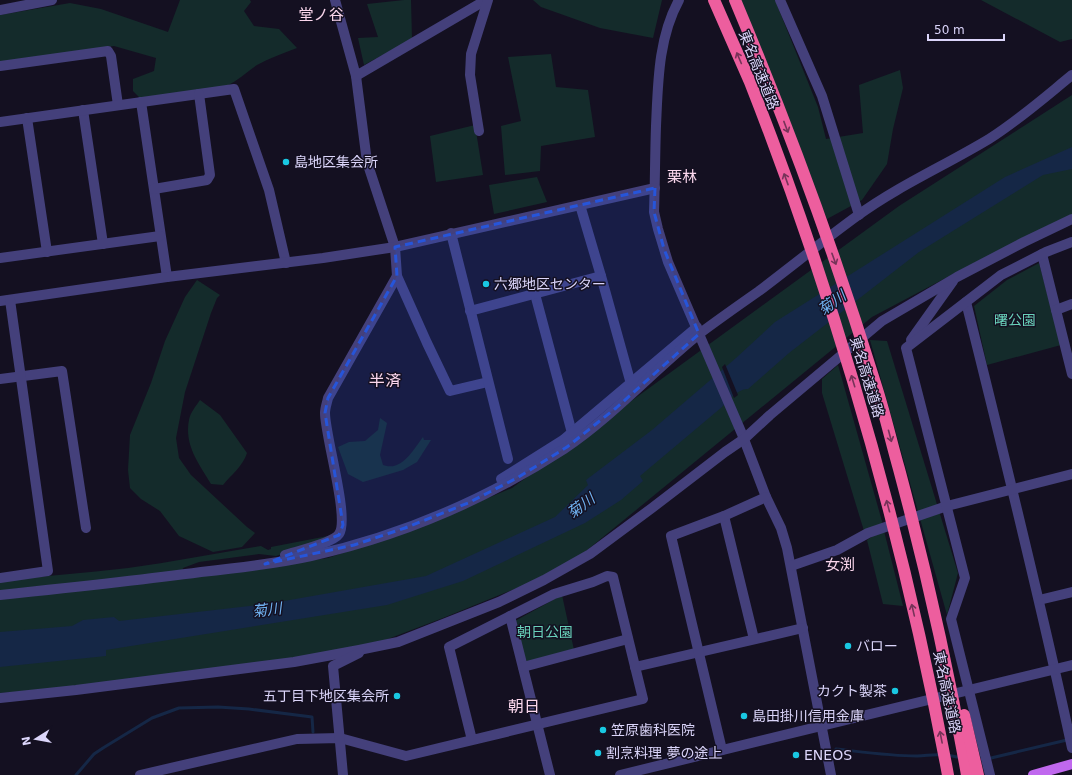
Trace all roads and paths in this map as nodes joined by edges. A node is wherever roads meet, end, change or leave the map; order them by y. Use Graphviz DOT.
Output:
graph roads {
  1 [pos="52,0"];
  2 [pos="335,0"];
  3 [pos="487,0"];
  4 [pos="714,0"];
  5 [pos="735,0"];
  6 [pos="780,0"];
  7 [pos="676,2"];
  8 [pos="2,6"];
  9 [pos="0,66"];
  10 [pos="1072,75"];
  11 [pos="356,76"];
  12 [pos="199,94"];
  13 [pos="141,102"];
  14 [pos="118,106"];
  15 [pos="83,110"];
  16 [pos="28,118"];
  17 [pos="0,122"];
  18 [pos="479,131"];
  19 [pos="154,188"];
  20 [pos="655,188"];
  21 [pos="580,204"];
  22 [pos="859,215"];
  23 [pos="1072,219"];
  24 [pos="451,233"];
  25 [pos="160,236"];
  26 [pos="1072,242"];
  27 [pos="103,244"];
  28 [pos="395,247"];
  29 [pos="47,252"];
  30 [pos="1042,254"];
  31 [pos="0,258"];
  32 [pos="286,263"];
  33 [pos="397,276"];
  34 [pos="601,276"];
  35 [pos="166,277"];
  36 [pos="957,277"];
  37 [pos="535,294"];
  38 [pos="5,301"];
  39 [pos="966,302"];
  40 [pos="1072,304"];
  41 [pos="1056,310"];
  42 [pos="470,311"];
  43 [pos="699,333"];
  44 [pos="906,348"];
  45 [pos="1072,374"];
  46 [pos="21,376"];
  47 [pos="0,379"];
  48 [pos="488,382"];
  49 [pos="631,384"];
  50 [pos="572,433"];
  51 [pos="743,437"];
  52 [pos="508,459"];
  53 [pos="1072,474"];
  54 [pos="1012,489"];
  55 [pos="487,493"];
  56 [pos="766,497"];
  57 [pos="947,506"];
  58 [pos="724,516"];
  59 [pos="86,528"];
  60 [pos="922,556"];
  61 [pos="265,564"];
  62 [pos="791,566"];
  63 [pos="0,578"];
  64 [pos="1072,592"];
  65 [pos="0,596"];
  66 [pos="1039,600"];
  67 [pos="510,616"];
  68 [pos="803,628"];
  69 [pos="628,639"];
  70 [pos="754,639"];
  71 [pos="369,648"];
  72 [pos="699,652"];
  73 [pos="1072,665"];
  74 [pos="523,667"];
  75 [pos="635,667"];
  76 [pos="1055,669"];
  77 [pos="969,690"];
  78 [pos="0,698"];
  79 [pos="538,725"];
  80 [pos="822,725"];
  81 [pos="340,738"];
  82 [pos="472,740"];
  83 [pos="1072,748"];
  84 [pos="722,750"];
  85 [pos="1072,764"];
  86 [pos="175,771"];
  87 [pos="140,775"];
  88 [pos="342,775"];
  89 [pos="550,775"];
  90 [pos="620,775"];
  91 [pos="831,775"];
  92 [pos="948,775"];
  93 [pos="968,775"];
  94 [pos="978,775"];
  95 [pos="990,775"];
  96 [pos="1033,775"];
  1 -- 8 [label="street"];
  2 -- 11 [label="street"];
  3 -- 11 [label="street"];
  3 -- 18 [label="street"];
  92 -- 4 [label="highway, 東名高速道路, one-way"];
  5 -- 60 [label="highway, 東名高速道路, one-way"];
  6 -- 22 [label="street"];
  7 -- 20 [label="street"];
  9 -- 14 [label="street"];
  10 -- 22 [label="street"];
  11 -- 28 [label="street"];
  12 -- 13 [label="street"];
  12 -- 19 [label="street"];
  12 -- 32 [label="street"];
  13 -- 14 [label="street"];
  13 -- 19 [label="street"];
  14 -- 15 [label="street"];
  15 -- 16 [label="street"];
  15 -- 27 [label="street"];
  16 -- 17 [label="street"];
  16 -- 29 [label="street"];
  19 -- 25 [label="street"];
  20 -- 21 [label="street"];
  20 -- 43 [label="street"];
  21 -- 24 [label="street"];
  21 -- 34 [label="street"];
  22 -- 43 [label="street"];
  23 -- 36 [label="street"];
  24 -- 28 [label="street"];
  24 -- 42 [label="street"];
  25 -- 27 [label="street"];
  25 -- 35 [label="street"];
  26 -- 30 [label="street"];
  27 -- 29 [label="street"];
  28 -- 32 [label="street"];
  28 -- 33 [label="street"];
  29 -- 31 [label="street"];
  30 -- 39 [label="street"];
  30 -- 41 [label="street"];
  32 -- 35 [label="street"];
  33 -- 48 [label="street"];
  33 -- 61 [label="street"];
  34 -- 37 [label="street"];
  34 -- 49 [label="street"];
  35 -- 38 [label="street"];
  36 -- 44 [label="street"];
  36 -- 51 [label="street"];
  37 -- 42 [label="street"];
  37 -- 50 [label="street"];
  38 -- 46 [label="street"];
  39 -- 44 [label="street"];
  39 -- 54 [label="street"];
  40 -- 41 [label="street"];
  41 -- 45 [label="street"];
  42 -- 48 [label="street"];
  43 -- 49 [label="street"];
  43 -- 51 [label="street"];
  43 -- 55 [label="street"];
  44 -- 57 [label="street"];
  46 -- 47 [label="street"];
  46 -- 59 [label="street"];
  46 -- 63 [label="street"];
  48 -- 52 [label="street"];
  49 -- 50 [label="street"];
  50 -- 55 [label="street"];
  51 -- 56 [label="street"];
  51 -- 71 [label="street"];
  53 -- 54 [label="street"];
  54 -- 57 [label="street"];
  54 -- 66 [label="street"];
  55 -- 61 [label="street"];
  56 -- 58 [label="street"];
  56 -- 62 [label="street"];
  57 -- 62 [label="street"];
  57 -- 77 [label="street"];
  58 -- 70 [label="street"];
  58 -- 72 [label="street"];
  60 -- 93 [label="highway, 東名高速道路"];
  60 -- 94 [label="highway"];
  61 -- 65 [label="street"];
  62 -- 68 [label="street"];
  64 -- 66 [label="street"];
  66 -- 76 [label="street"];
  67 -- 69 [label="street"];
  67 -- 74 [label="street"];
  67 -- 82 [label="street"];
  68 -- 70 [label="street"];
  68 -- 80 [label="street"];
  69 -- 74 [label="street"];
  69 -- 75 [label="street"];
  70 -- 72 [label="street"];
  71 -- 78 [label="street"];
  71 -- 81 [label="street"];
  72 -- 75 [label="street"];
  72 -- 84 [label="street"];
  73 -- 76 [label="street"];
  74 -- 79 [label="street"];
  75 -- 79 [label="street"];
  76 -- 77 [label="street"];
  76 -- 83 [label="street"];
  77 -- 80 [label="street"];
  77 -- 95 [label="street"];
  79 -- 82 [label="street"];
  79 -- 89 [label="street"];
  80 -- 84 [label="street"];
  80 -- 91 [label="street"];
  81 -- 82 [label="street"];
  81 -- 86 [label="street"];
  81 -- 88 [label="street"];
  84 -- 90 [label="street"];
  85 -- 96 [label="main road"];
  86 -- 87 [label="street"];
}
